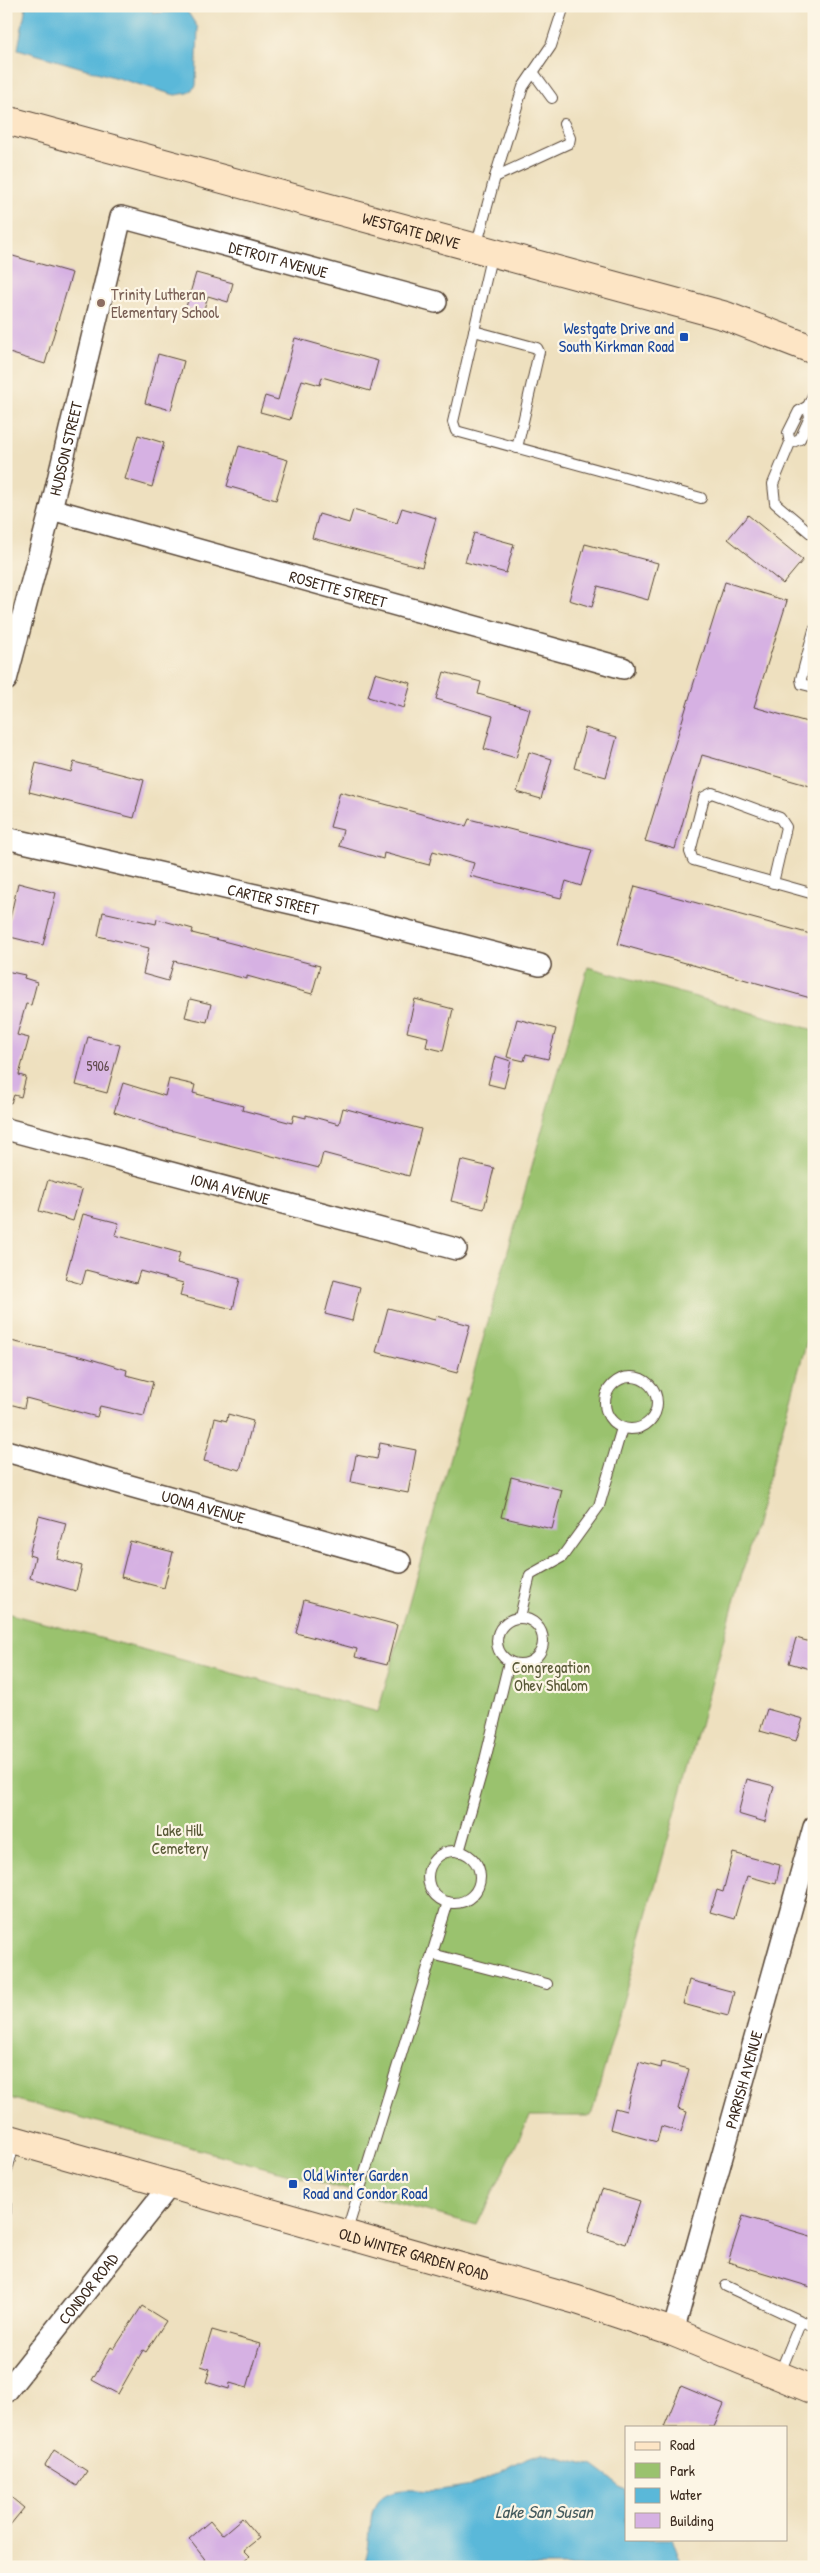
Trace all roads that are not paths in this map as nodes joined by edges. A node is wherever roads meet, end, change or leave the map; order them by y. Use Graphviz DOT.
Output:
graph roads {
  1 [pos="564,6"];
  2 [pos="532,72"];
  3 [pos="552,98"];
  4 [pos="6,120"];
  5 [pos="564,124"];
  6 [pos="495,177"];
  7 [pos="121,217"];
  8 [pos="484,250"];
  9 [pos="436,302"];
  10 [pos="474,331"];
  11 [pos="814,350"];
  12 [pos="814,393"];
  13 [pos="516,448"];
  14 [pos="701,498"];
  15 [pos="51,509"];
  16 [pos="814,536"];
  17 [pos="814,630"];
  18 [pos="623,668"];
  19 [pos="6,680"];
  20 [pos="814,687"];
  21 [pos="6,838"];
  22 [pos="773,883"];
  23 [pos="814,894"];
  24 [pos="540,965"];
  25 [pos="6,1129"];
  26 [pos="456,1249"];
  27 [pos="622,1428"];
  28 [pos="6,1451"];
  29 [pos="400,1562"];
  30 [pos="520,1617"];
  31 [pos="509,1662"];
  32 [pos="814,1826"];
  33 [pos="459,1852"];
  34 [pos="448,1902"];
  35 [pos="432,1954"];
  36 [pos="547,1984"];
  37 [pos="11,2140"];
  38 [pos="6,2173"];
  39 [pos="170,2185"];
  40 [pos="6,2193"];
  41 [pos="6,2212"];
  42 [pos="346,2235"];
  43 [pos="726,2286"];
  44 [pos="801,2321"];
  45 [pos="814,2326"];
  46 [pos="672,2332"];
  47 [pos="779,2376"];
  48 [pos="814,2390"];
  49 [pos="6,2392"];
  1 -- 2 [label="lane"];
  2 -- 3 [label="lane"];
  2 -- 6 [label="lane"];
  4 -- 8 [label="main road, WESTGATE DRIVE"];
  5 -- 6 [label="lane"];
  6 -- 8 [label="lane"];
  7 -- 9 [label="street, DETROIT AVENUE"];
  7 -- 15 [label="street, HUDSON STREET"];
  8 -- 10 [label="lane"];
  8 -- 11 [label="main road, WESTGATE DRIVE"];
  10 -- 13 [label="lane"];
  10 -- 13 [label="lane"];
  12 -- 16 [label="lane"];
  13 -- 14 [label="lane"];
  15 -- 18 [label="street, ROSETTE STREET"];
  15 -- 19 [label="street, HUDSON STREET"];
  17 -- 20 [label="lane"];
  21 -- 24 [label="street, CARTER STREET"];
  22 -- 22 [label="lane"];
  22 -- 23 [label="lane"];
  25 -- 26 [label="street, IONA AVENUE"];
  27 -- 27 [label="lane"];
  27 -- 30 [label="lane"];
  28 -- 29 [label="street, UONA AVENUE"];
  30 -- 31 [label="lane"];
  30 -- 31 [label="lane"];
  31 -- 33 [label="lane"];
  32 -- 46 [label="street, PARRISH AVENUE"];
  33 -- 34 [label="lane"];
  33 -- 34 [label="lane"];
  34 -- 35 [label="lane"];
  35 -- 36 [label="lane"];
  35 -- 42 [label="lane"];
  37 -- 38 [label="lane"];
  37 -- 39 [label="main road, OLD WINTER GARDEN ROAD"];
  39 -- 42 [label="main road, OLD WINTER GARDEN ROAD"];
  39 -- 49 [label="street, CONDOR ROAD"];
  40 -- 41 [label="lane"];
  42 -- 46 [label="main road, OLD WINTER GARDEN ROAD"];
  43 -- 44 [label="lane"];
  44 -- 45 [label="lane"];
  44 -- 47 [label="lane"];
  46 -- 47 [label="main road, OLD WINTER GARDEN ROAD"];
  47 -- 48 [label="main road, OLD WINTER GARDEN ROAD"];
}
